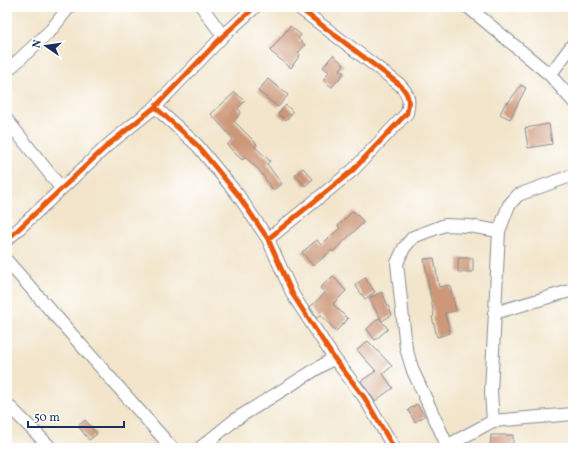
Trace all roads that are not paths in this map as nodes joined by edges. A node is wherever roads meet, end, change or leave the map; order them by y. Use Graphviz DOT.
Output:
graph roads {
  1 [pos="69,7"];
  2 [pos="202,7"];
  3 [pos="255,7"];
  4 [pos="298,7"];
  5 [pos="468,7"];
  6 [pos="223,36"];
  7 [pos="573,44"];
  8 [pos="7,71"];
  9 [pos="550,75"];
  10 [pos="573,100"];
  11 [pos="155,107"];
  12 [pos="7,120"];
  13 [pos="573,175"];
  14 [pos="61,188"];
  15 [pos="499,231"];
  16 [pos="268,239"];
  17 [pos="7,240"];
  18 [pos="7,261"];
  19 [pos="573,290"];
  20 [pos="494,313"];
  21 [pos="334,358"];
  22 [pos="7,404"];
  23 [pos="573,414"];
  24 [pos="493,421"];
  25 [pos="445,446"];
  26 [pos="51,448"];
  27 [pos="172,448"];
  28 [pos="200,448"];
  29 [pos="394,448"];
  1 -- 8 [label="street"];
  2 -- 6 [label="street"];
  3 -- 6 [label="street"];
  4 -- 16 [label="street"];
  5 -- 9 [label="street"];
  6 -- 11 [label="street"];
  7 -- 9 [label="street"];
  9 -- 10 [label="street"];
  11 -- 14 [label="street"];
  11 -- 16 [label="street"];
  12 -- 14 [label="street"];
  13 -- 15 [label="street"];
  14 -- 17 [label="street"];
  15 -- 20 [label="street"];
  15 -- 25 [label="street"];
  16 -- 21 [label="street"];
  18 -- 27 [label="street"];
  19 -- 20 [label="street"];
  20 -- 24 [label="street"];
  21 -- 28 [label="street"];
  21 -- 29 [label="street"];
  22 -- 26 [label="street"];
  23 -- 24 [label="street"];
  24 -- 25 [label="street"];
}
